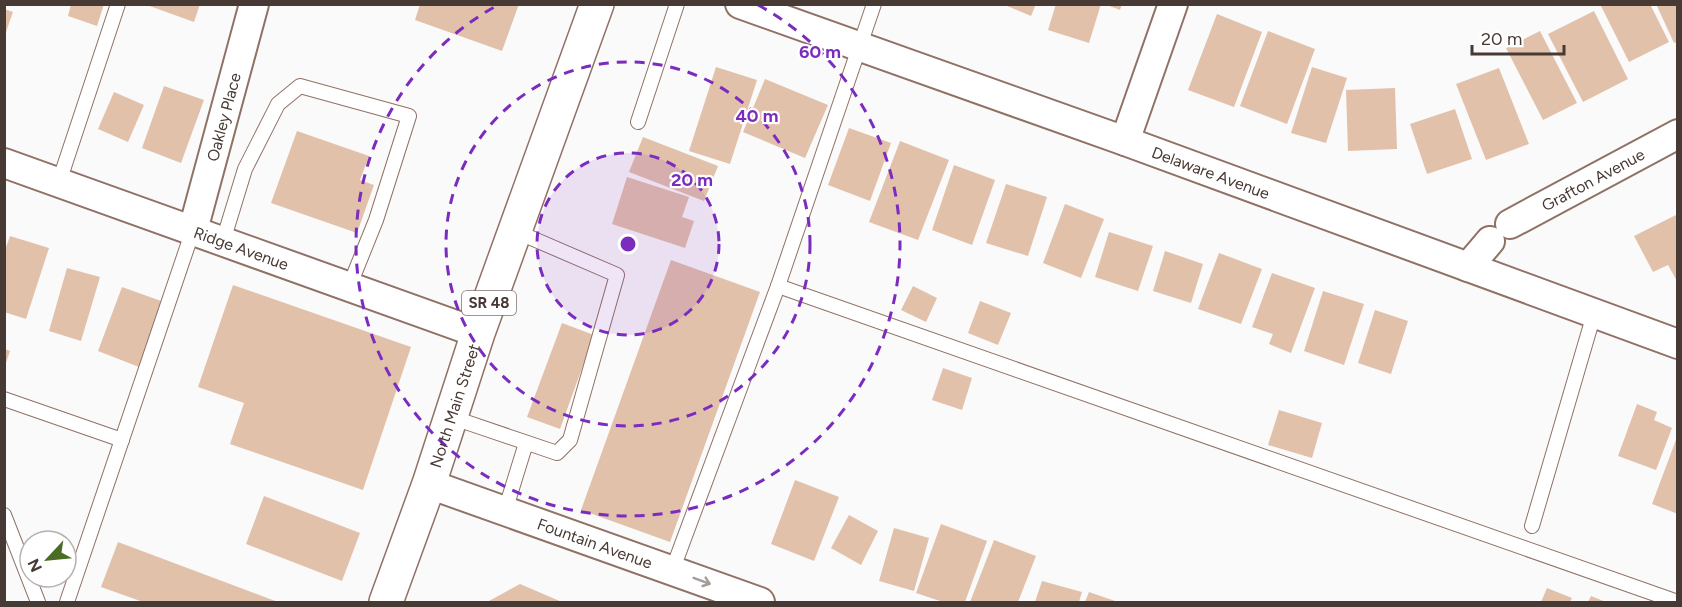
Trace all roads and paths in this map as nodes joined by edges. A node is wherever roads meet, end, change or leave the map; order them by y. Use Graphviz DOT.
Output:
graph roads {
  1 [pos="118,4"];
  2 [pos="254,4"];
  3 [pos="597,4"];
  4 [pos="677,4"];
  5 [pos="740,4"];
  6 [pos="874,4"];
  7 [pos="1173,4"];
  8 [pos="859,47"];
  9 [pos="638,122"];
  10 [pos="1677,134"];
  11 [pos="1125,141"];
  12 [pos="4,163"];
  13 [pos="58,182"];
  14 [pos="193,230"];
  15 [pos="515,231"];
  16 [pos="223,241"];
  17 [pos="1468,267"];
  18 [pos="349,286"];
  19 [pos="778,286"];
  20 [pos="1594,314"];
  21 [pos="478,333"];
  22 [pos="1677,344"];
  23 [pos="4,399"];
  24 [pos="451,417"];
  25 [pos="122,440"];
  26 [pos="526,443"];
  27 [pos="429,484"];
  28 [pos="505,511"];
  29 [pos="4,515"];
  30 [pos="1532,526"];
  31 [pos="672,571"];
  32 [pos="730,597"];
  33 [pos="1677,602"];
  34 [pos="38,603"];
  35 [pos="67,603"];
  36 [pos="386,603"];
  37 [pos="760,603"];
  1 -- 13 [label="lane"];
  2 -- 14 [label="street, Oakley Place"];
  3 -- 15 [label="main road, North Main Street / SR 48"];
  4 -- 9 [label="lane"];
  5 -- 8 [label="street, Delaware Avenue"];
  6 -- 8 [label="lane"];
  7 -- 11 [label="street"];
  8 -- 11 [label="street, Delaware Avenue"];
  8 -- 19 [label="lane"];
  10 -- 17 [label="street, Grafton Avenue"];
  11 -- 17 [label="street, Delaware Avenue"];
  12 -- 13 [label="street, Ridge Avenue"];
  13 -- 14 [label="street, Ridge Avenue"];
  14 -- 16 [label="street, Ridge Avenue"];
  14 -- 25 [label="lane"];
  15 -- 21 [label="main road, North Main Street / SR 48"];
  15 -- 26 [label="lane"];
  16 -- 18 [label="street, Ridge Avenue"];
  16 -- 18 [label="lane"];
  17 -- 20 [label="street, Delaware Avenue"];
  18 -- 21 [label="street, Ridge Avenue"];
  19 -- 31 [label="lane"];
  19 -- 33 [label="lane"];
  20 -- 22 [label="street, Delaware Avenue"];
  20 -- 30 [label="lane"];
  21 -- 24 [label="main road, North Main Street / SR 48"];
  23 -- 25 [label="lane"];
  24 -- 26 [label="lane"];
  24 -- 27 [label="main road, North Main Street / SR 48"];
  25 -- 35 [label="lane"];
  26 -- 28 [label="lane"];
  27 -- 28 [label="street, Fountain Avenue"];
  27 -- 36 [label="main road, North Main Street / SR 48"];
  28 -- 31 [label="street, Fountain Avenue"];
  29 -- 34 [label="lane"];
  31 -- 32 [label="street, Fountain Avenue, one-way"];
  32 -- 37 [label="street, Fountain Avenue"];
}
